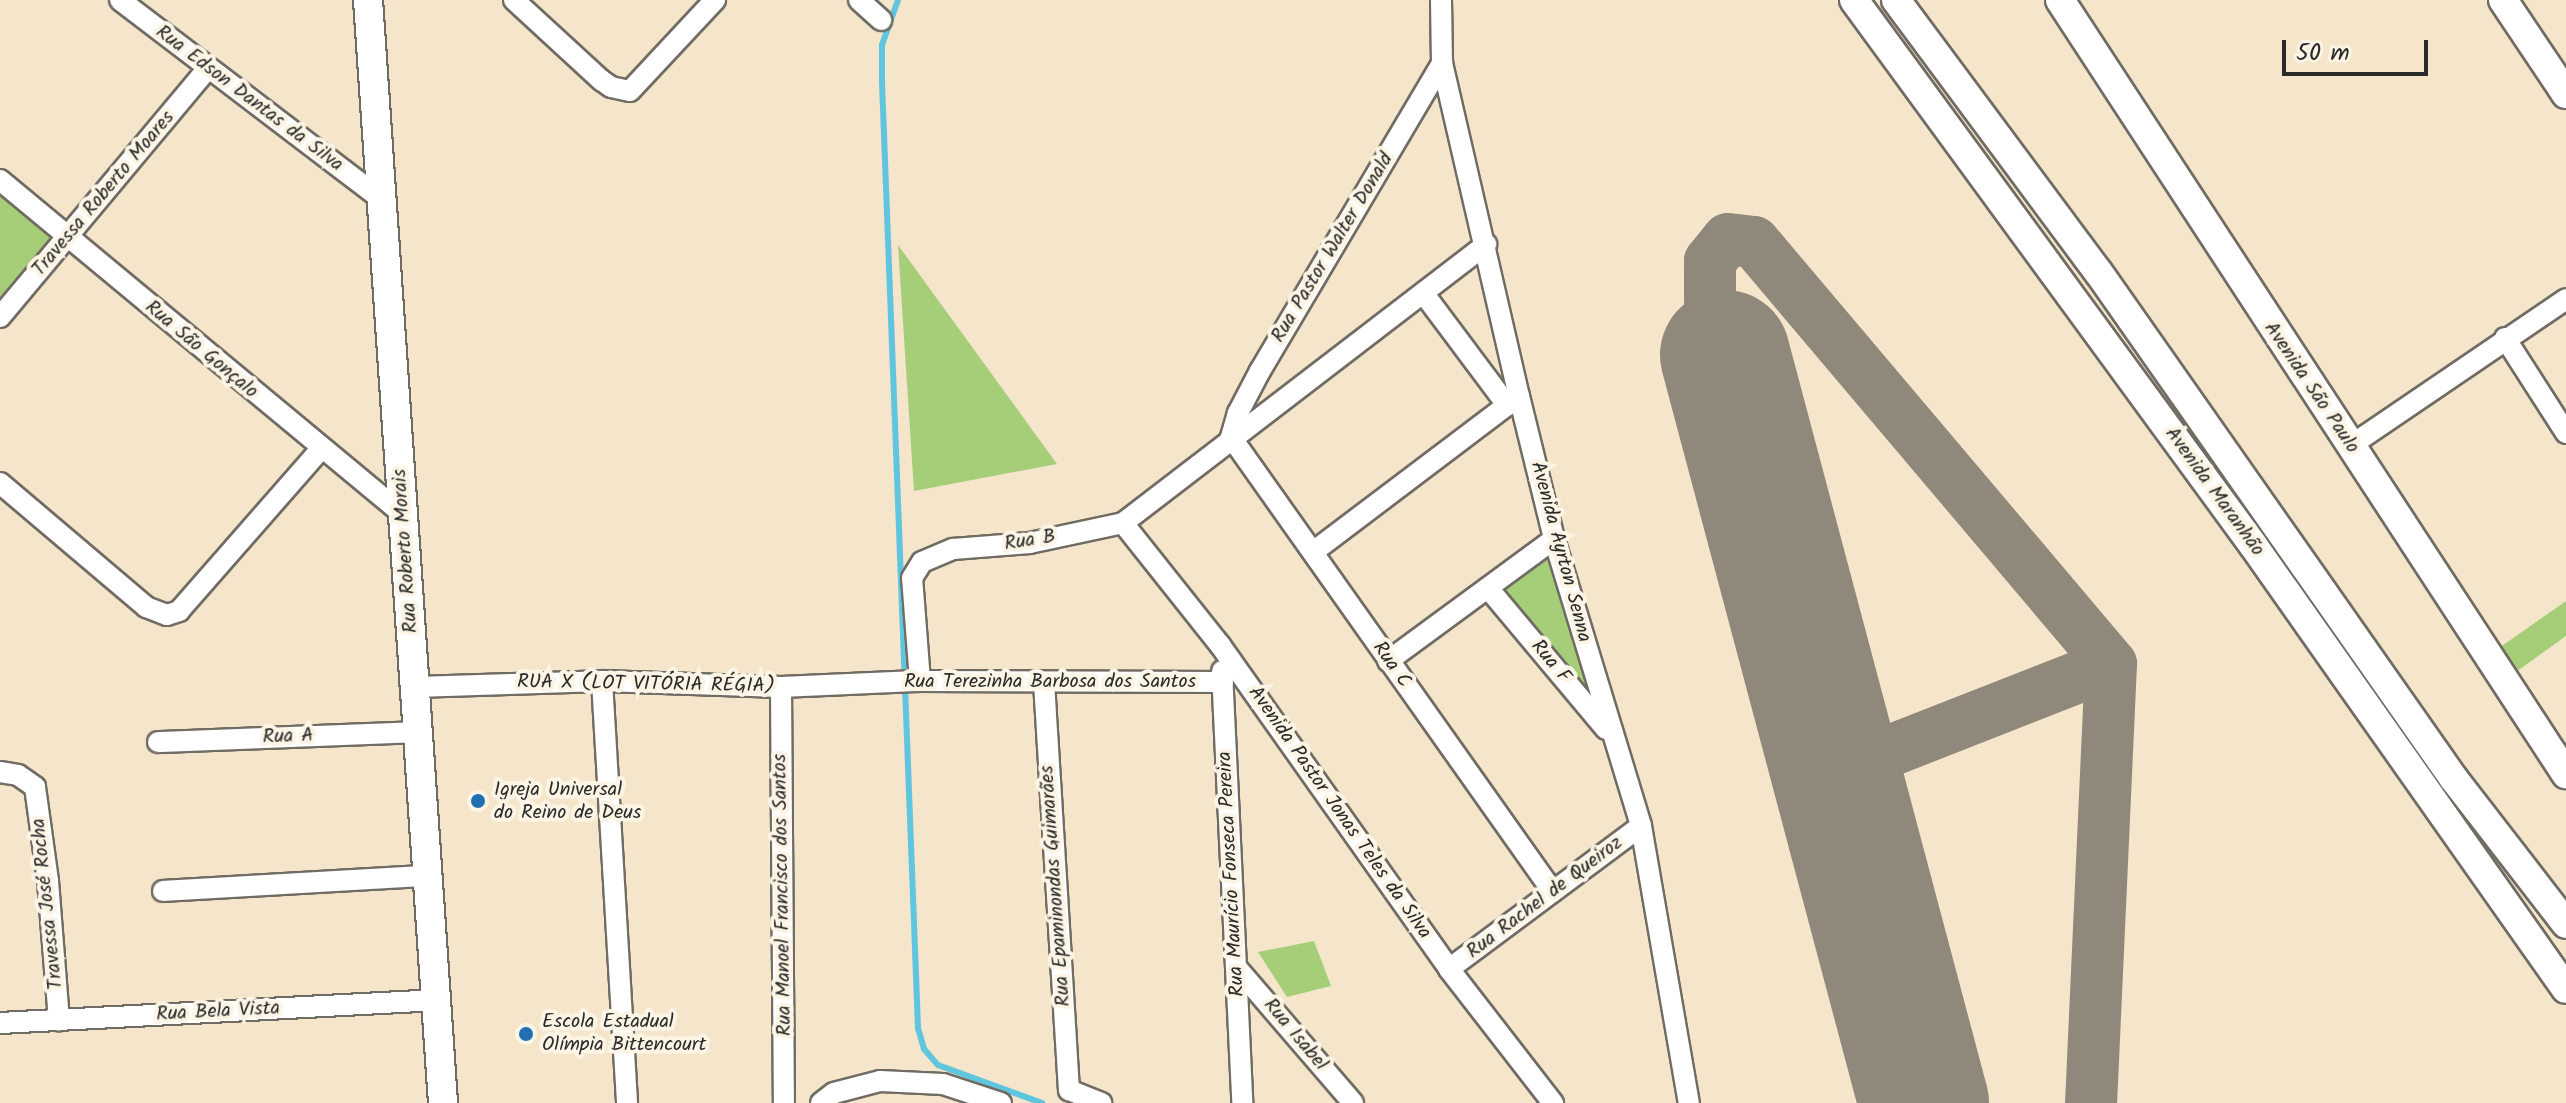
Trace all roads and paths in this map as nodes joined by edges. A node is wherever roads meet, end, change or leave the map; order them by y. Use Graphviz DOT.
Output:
graph roads {
  1 [pos="120,0"];
  2 [pos="368,0"];
  3 [pos="514,0"];
  4 [pos="715,0"];
  5 [pos="859,0"];
  6 [pos="1441,0"];
  7 [pos="1854,0"];
  8 [pos="1896,0"];
  9 [pos="2060,0"];
  10 [pos="2503,0"];
  11 [pos="881,20"];
  12 [pos="1442,63"];
  13 [pos="207,69"];
  14 [pos="2566,94"];
  15 [pos="0,180"];
  16 [pos="379,197"];
  17 [pos="2066,229"];
  18 [pos="68,239"];
  19 [pos="1486,244"];
  20 [pos="2038,251"];
  21 [pos="1424,294"];
  22 [pos="2566,299"];
  23 [pos="0,317"];
  24 [pos="2505,338"];
  25 [pos="1513,401"];
  26 [pos="2566,433"];
  27 [pos="1231,437"];
  28 [pos="2350,446"];
  29 [pos="321,449"];
  30 [pos="0,483"];
  31 [pos="405,516"];
  32 [pos="1123,523"];
  33 [pos="1554,539"];
  34 [pos="1313,552"];
  35 [pos="1488,588"];
  36 [pos="1220,645"];
  37 [pos="1388,661"];
  38 [pos="602,681"];
  39 [pos="920,681"];
  40 [pos="877,682"];
  41 [pos="1044,682"];
  42 [pos="1223,682"];
  43 [pos="415,687"];
  44 [pos="781,687"];
  45 [pos="417,732"];
  46 [pos="1611,735"];
  47 [pos="158,742"];
  48 [pos="0,772"];
  49 [pos="2566,774"];
  50 [pos="1641,826"];
  51 [pos="426,876"];
  52 [pos="163,891"];
  53 [pos="1553,892"];
  54 [pos="2566,924"];
  55 [pos="1237,968"];
  56 [pos="1449,969"];
  57 [pos="2566,989"];
  58 [pos="435,1000"];
  59 [pos="59,1021"];
  60 [pos="0,1023"];
  61 [pos="945,1093"];
  62 [pos="443,1103"];
  63 [pos="627,1103"];
  64 [pos="784,1103"];
  65 [pos="821,1103"];
  66 [pos="1001,1103"];
  67 [pos="1101,1103"];
  68 [pos="1242,1103"];
  69 [pos="1353,1103"];
  70 [pos="1553,1103"];
  71 [pos="1689,1103"];
  1 -- 13 [label="street, Rua Edson Dantas da Silva"];
  2 -- 16 [label="main road, Rua Roberto Morais"];
  3 -- 4 [label="street"];
  5 -- 11 [label="street"];
  6 -- 12 [label="street, Avenida Ayrton Senna"];
  7 -- 20 [label="main road, Avenida Maranhão"];
  8 -- 17 [label="main road, Avenida Maranhão"];
  9 -- 28 [label="main road, Avenida São Paulo"];
  10 -- 14 [label="main road"];
  12 -- 19 [label="street, Avenida Ayrton Senna"];
  12 -- 27 [label="street, Rua Pastor Walter Donald"];
  13 -- 16 [label="street, Rua Edson Dantas da Silva"];
  13 -- 18 [label="street, Travessa Roberto Moares"];
  15 -- 18 [label="street, Rua São Gonçalo"];
  16 -- 31 [label="main road, Rua Roberto Morais"];
  17 -- 20 [label="main road"];
  17 -- 54 [label="main road, Avenida Maranhão"];
  18 -- 23 [label="street, Travessa Roberto Moares"];
  18 -- 29 [label="street, Rua São Gonçalo"];
  19 -- 21 [label="street, Rua B"];
  19 -- 25 [label="street, Avenida Ayrton Senna"];
  20 -- 57 [label="main road, Avenida Maranhão"];
  21 -- 25 [label="street"];
  21 -- 27 [label="street, Rua B"];
  22 -- 24 [label="street"];
  24 -- 26 [label="street"];
  24 -- 28 [label="street"];
  25 -- 33 [label="street, Avenida Ayrton Senna"];
  25 -- 34 [label="street"];
  27 -- 32 [label="street, Rua B"];
  27 -- 34 [label="street, Rua C"];
  28 -- 49 [label="main road, Avenida São Paulo"];
  29 -- 30 [label="street"];
  29 -- 31 [label="street, Rua São Gonçalo"];
  31 -- 43 [label="main road, Rua Roberto Morais"];
  32 -- 36 [label="street, Avenida Pastor Jonas Teles da Silva"];
  32 -- 39 [label="street, Rua B"];
  33 -- 35 [label="street"];
  33 -- 46 [label="street, Avenida Ayrton Senna"];
  34 -- 37 [label="street, Rua C"];
  35 -- 37 [label="street"];
  35 -- 46 [label="street, Rua F"];
  36 -- 42 [label="street, Rua Maurício Fonseca Pereira"];
  36 -- 56 [label="street, Avenida Pastor Jonas Teles da Silva"];
  37 -- 53 [label="street, Rua C"];
  38 -- 43 [label="street, RUA X (LOT VITÓRIA RÉGIA)"];
  38 -- 44 [label="street, RUA X (LOT VITÓRIA RÉGIA)"];
  38 -- 63 [label="street"];
  39 -- 40 [label="street, Rua Terezinha Barbosa dos Santos"];
  39 -- 41 [label="street, Rua Terezinha Barbosa dos Santos"];
  40 -- 44 [label="street, RUA X (LOT VITÓRIA RÉGIA)"];
  41 -- 42 [label="street, Rua Terezinha Barbosa dos Santos"];
  41 -- 67 [label="street, Rua Epaminondas Guimarães"];
  42 -- 55 [label="street, Rua Maurício Fonseca Pereira"];
  43 -- 45 [label="main road, Rua Roberto Morais"];
  44 -- 64 [label="street, Rua Manoel Francisco dos Santos"];
  45 -- 47 [label="street, Rua A"];
  45 -- 51 [label="main road, Rua Roberto Morais"];
  46 -- 50 [label="street, Avenida Ayrton Senna"];
  48 -- 59 [label="street, Travessa José Rocha"];
  50 -- 53 [label="street, Rua Rachel de Queiroz"];
  50 -- 71 [label="street, Avenida Ayrton Senna"];
  51 -- 52 [label="street"];
  51 -- 58 [label="main road, Rua Roberto Morais"];
  53 -- 56 [label="street, Rua Rachel de Queiroz"];
  55 -- 68 [label="street, Rua Maurício Fonseca Pereira"];
  55 -- 69 [label="street, Rua Isabel"];
  56 -- 70 [label="street, Avenida Pastor Jonas Teles da Silva"];
  58 -- 59 [label="street, Rua Bela Vista"];
  58 -- 62 [label="main road, Rua Roberto Morais"];
  59 -- 60 [label="street, Rua Bela Vista"];
  61 -- 65 [label="street"];
  61 -- 66 [label="street"];
}
